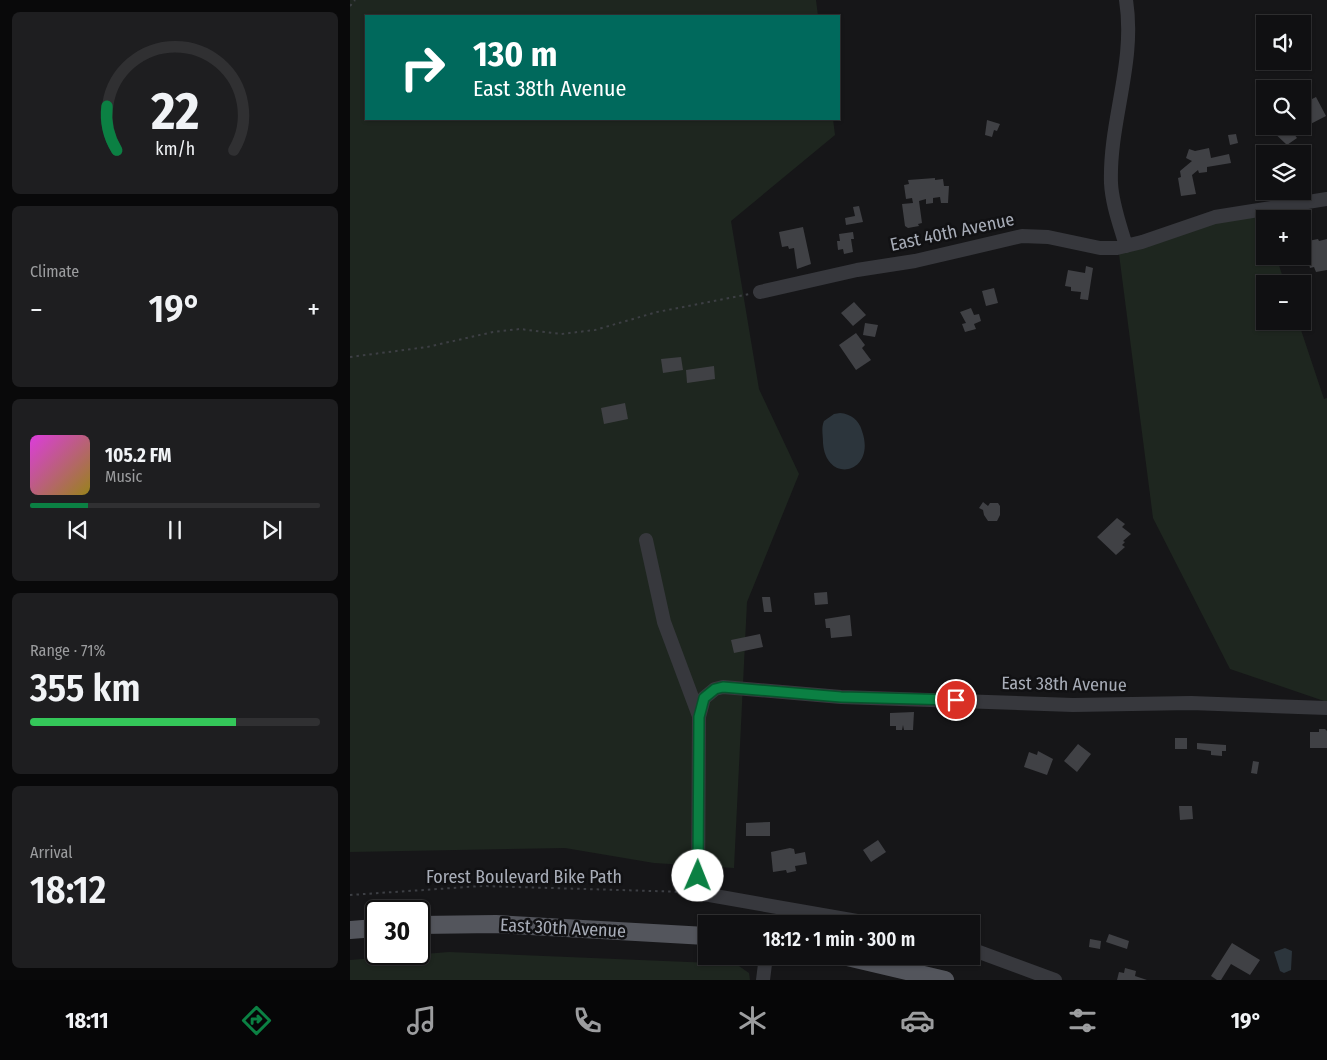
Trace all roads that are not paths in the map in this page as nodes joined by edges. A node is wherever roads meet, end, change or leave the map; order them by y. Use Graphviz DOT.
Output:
graph roads {
  1 [pos="1126,0"];
  2 [pos="1327,199"];
  3 [pos="1126,246"];
  4 [pos="760,292"];
  5 [pos="646,540"];
  6 [pos="1327,708"];
  7 [pos="699,717"];
  8 [pos="823,915"];
  9 [pos="430,925"];
  10 [pos="698,936"];
  11 [pos="980,952"];
  12 [pos="765,965"];
  13 [pos="881,965"];
  14 [pos="763,980"];
  15 [pos="945,980"];
  16 [pos="1055,980"];
  1 -- 3 [label="street"];
  2 -- 3 [label="street, East 40th Avenue"];
  3 -- 4 [label="street, East 40th Avenue"];
  5 -- 7 [label="street, East 38th Avenue"];
  6 -- 7 [label="street, East 38th Avenue"];
  7 -- 8 [label="street, East 38th Avenue"];
  9 -- 10 [label="main road, East 30th Avenue"];
  11 -- 16 [label="street"];
  12 -- 14 [label="street"];
  13 -- 15 [label="main road"];
}
